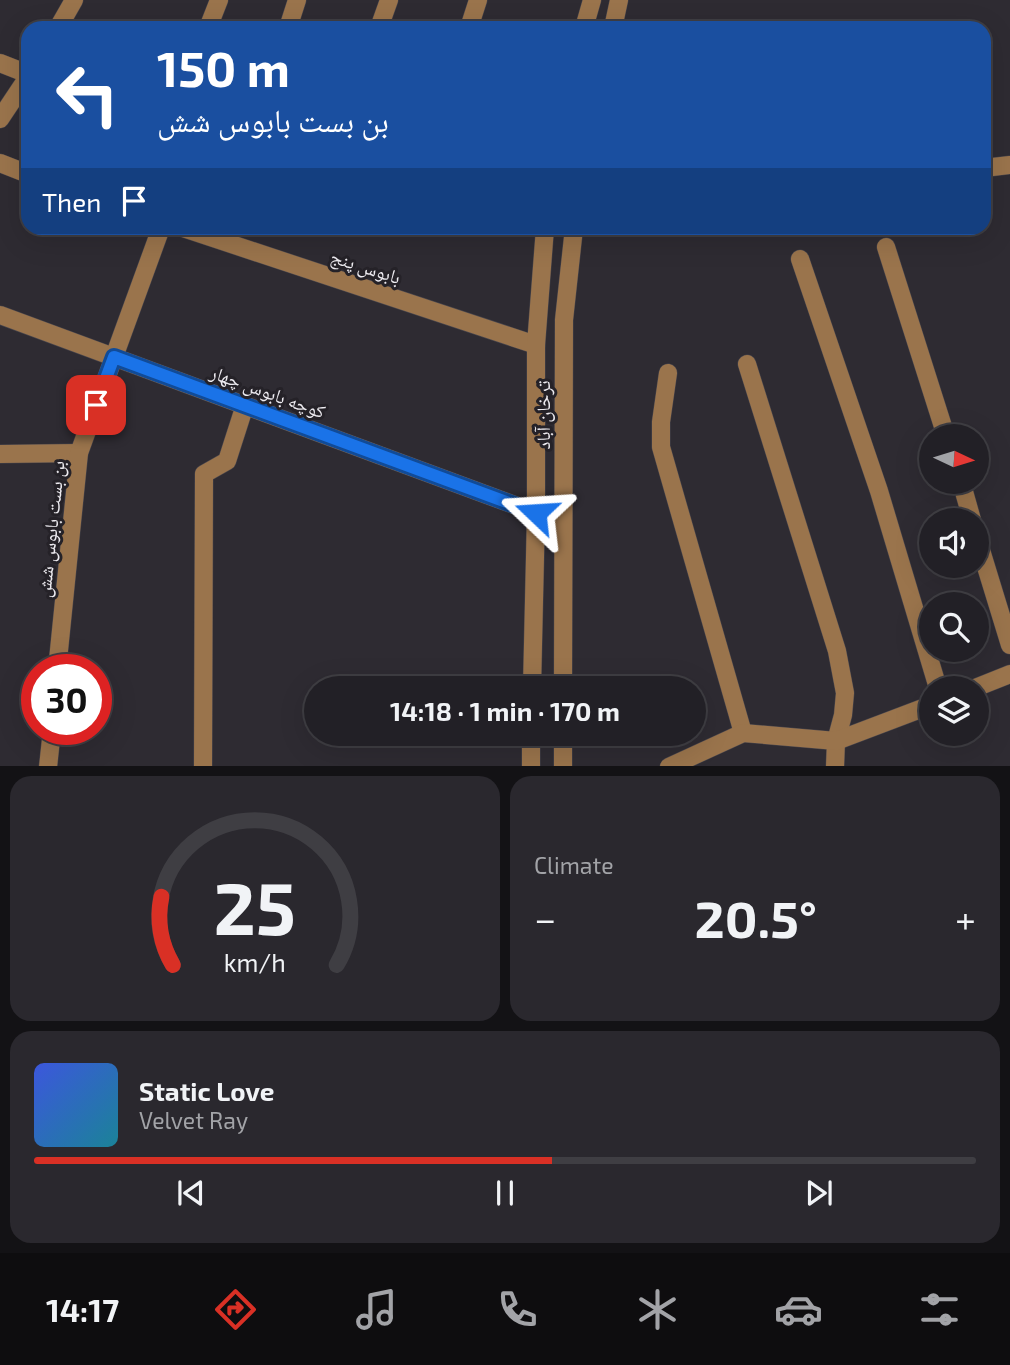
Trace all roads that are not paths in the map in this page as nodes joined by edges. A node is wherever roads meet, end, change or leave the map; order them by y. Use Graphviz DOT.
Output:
graph roads {
  1 [pos="75,0"];
  2 [pos="219,0"];
  3 [pos="298,0"];
  4 [pos="389,0"];
  5 [pos="478,0"];
  6 [pos="592,0"];
  7 [pos="619,0"];
  8 [pos="62,21"];
  9 [pos="211,21"];
  10 [pos="290,21"];
  11 [pos="382,21"];
  12 [pos="471,21"];
  13 [pos="586,21"];
  14 [pos="614,21"];
  15 [pos="0,63"];
  16 [pos="21,75"];
  17 [pos="21,88"];
  18 [pos="0,119"];
  19 [pos="0,163"];
  20 [pos="1010,165"];
  21 [pos="991,166"];
  22 [pos="21,171"];
  23 [pos="158,235"];
  24 [pos="204,235"];
  25 [pos="544,235"];
  26 [pos="573,235"];
  27 [pos="886,247"];
  28 [pos="800,258"];
  29 [pos="0,315"];
  30 [pos="536,345"];
  31 [pos="114,357"];
  32 [pos="747,364"];
  33 [pos="668,373"];
  34 [pos="245,405"];
  35 [pos="942,424"];
  36 [pos="79,453"];
  37 [pos="0,454"];
  38 [pos="536,513"];
  39 [pos="989,573"];
  40 [pos="1007,626"];
  41 [pos="1010,645"];
  42 [pos="59,654"];
  43 [pos="1010,674"];
  44 [pos="531,676"];
  45 [pos="563,676"];
  46 [pos="934,676"];
  47 [pos="989,682"];
  48 [pos="919,710"];
  49 [pos="743,733"];
  50 [pos="836,741"];
  51 [pos="50,745"];
  52 [pos="531,746"];
  53 [pos="563,746"];
  54 [pos="48,766"];
  55 [pos="203,766"];
  56 [pos="531,766"];
  57 [pos="563,766"];
  58 [pos="669,766"];
  59 [pos="835,766"];
  1 -- 8 [label="street"];
  2 -- 9 [label="street"];
  3 -- 10 [label="street"];
  4 -- 11 [label="street"];
  5 -- 12 [label="street"];
  6 -- 13 [label="street"];
  7 -- 14 [label="street"];
  15 -- 16 [label="street"];
  17 -- 18 [label="street"];
  19 -- 22 [label="street"];
  20 -- 21 [label="street"];
  23 -- 31 [label="street"];
  24 -- 30 [label="street, بابوس پنج"];
  25 -- 30 [label="street, ترخان آباد"];
  26 -- 45 [label="street, ترخان آباد"];
  27 -- 35 [label="street"];
  28 -- 46 [label="street"];
  29 -- 31 [label="street, کوچه بابوس چهار"];
  30 -- 38 [label="street, ترخان آباد"];
  31 -- 34 [label="street, کوچه بابوس چهار"];
  31 -- 36 [label="street, بن بست بابوس شش"];
  32 -- 50 [label="street"];
  33 -- 49 [label="street"];
  34 -- 38 [label="street, کوچه بابوس چهار"];
  34 -- 55 [label="street"];
  36 -- 37 [label="street"];
  36 -- 42 [label="street, بن بست بابوس شش"];
  38 -- 44 [label="street, ترخان آباد"];
  39 -- 40 [label="street"];
  40 -- 41 [label="street"];
  43 -- 47 [label="street"];
  48 -- 50 [label="street"];
  49 -- 50 [label="street"];
  49 -- 58 [label="street"];
  50 -- 59 [label="street"];
  51 -- 54 [label="street"];
  52 -- 56 [label="street"];
  53 -- 57 [label="street"];
}
